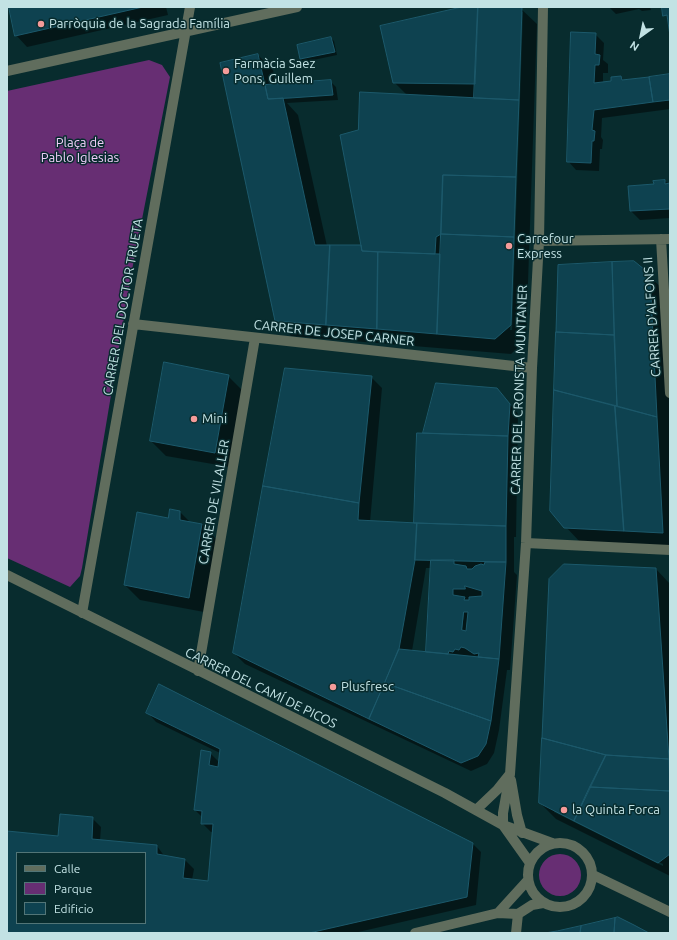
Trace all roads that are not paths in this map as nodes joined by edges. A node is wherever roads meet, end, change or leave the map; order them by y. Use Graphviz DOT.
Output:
graph roads {
  1 [pos="190,7"];
  2 [pos="297,7"];
  3 [pos="543,7"];
  4 [pos="186,32"];
  5 [pos="7,71"];
  6 [pos="665,239"];
  7 [pos="539,241"];
  8 [pos="133,324"];
  9 [pos="255,338"];
  10 [pos="532,368"];
  11 [pos="670,393"];
  12 [pos="526,543"];
  13 [pos="670,550"];
  14 [pos="7,575"];
  15 [pos="82,613"];
  16 [pos="198,671"];
  17 [pos="510,774"];
  18 [pos="476,810"];
  19 [pos="503,825"];
  20 [pos="522,833"];
  21 [pos="552,843"];
  22 [pos="530,863"];
  23 [pos="593,875"];
  24 [pos="528,880"];
  25 [pos="543,903"];
  26 [pos="670,912"];
  27 [pos="498,913"];
  28 [pos="518,914"];
  29 [pos="415,933"];
  30 [pos="516,933"];
  1 -- 4 [label="street, CARRER DEL DOCTOR TRUETA"];
  2 -- 4 [label="street"];
  3 -- 7 [label="street, CARRER DEL CRONISTA MUNTANER"];
  4 -- 5 [label="street"];
  4 -- 8 [label="street, CARRER DEL DOCTOR TRUETA"];
  6 -- 7 [label="street"];
  6 -- 11 [label="street, CARRER D'ALFONS II"];
  7 -- 10 [label="street, CARRER DEL CRONISTA MUNTANER"];
  8 -- 9 [label="street, CARRER DE JOSEP CARNER"];
  8 -- 15 [label="street, CARRER DEL DOCTOR TRUETA"];
  9 -- 10 [label="street, CARRER DE JOSEP CARNER"];
  9 -- 16 [label="street, CARRER DE VILALLER"];
  10 -- 12 [label="street, CARRER DEL CRONISTA MUNTANER"];
  12 -- 13 [label="street"];
  12 -- 17 [label="street, CARRER DEL CRONISTA MUNTANER"];
  14 -- 15 [label="street, CARRER DEL CAMÍ DE PICOS"];
  15 -- 16 [label="street, CARRER DEL CAMÍ DE PICOS"];
  16 -- 18 [label="street, CARRER DEL CAMÍ DE PICOS"];
  17 -- 18 [label="street"];
  17 -- 19 [label="street, CARRER DEL CRONISTA MUNTANER"];
  17 -- 20 [label="street, CARRER DEL CRONISTA MUNTANER"];
  18 -- 19 [label="street, CARRER DEL CAMÍ DE PICOS"];
  19 -- 20 [label="street, CARRER DEL CAMÍ DE PICOS"];
  19 -- 22 [label="street, CARRER DEL CAMÍ DE PICOS"];
  20 -- 21 [label="street, CARRER DEL CAMÍ DE PICOS"];
  21 -- 22 [label="street"];
  21 -- 23 [label="street"];
  22 -- 24 [label="street"];
  23 -- 25 [label="street"];
  23 -- 26 [label="street"];
  24 -- 25 [label="street"];
  24 -- 27 [label="street"];
  25 -- 28 [label="street"];
  27 -- 28 [label="street"];
  27 -- 29 [label="street"];
  28 -- 30 [label="street"];
}
